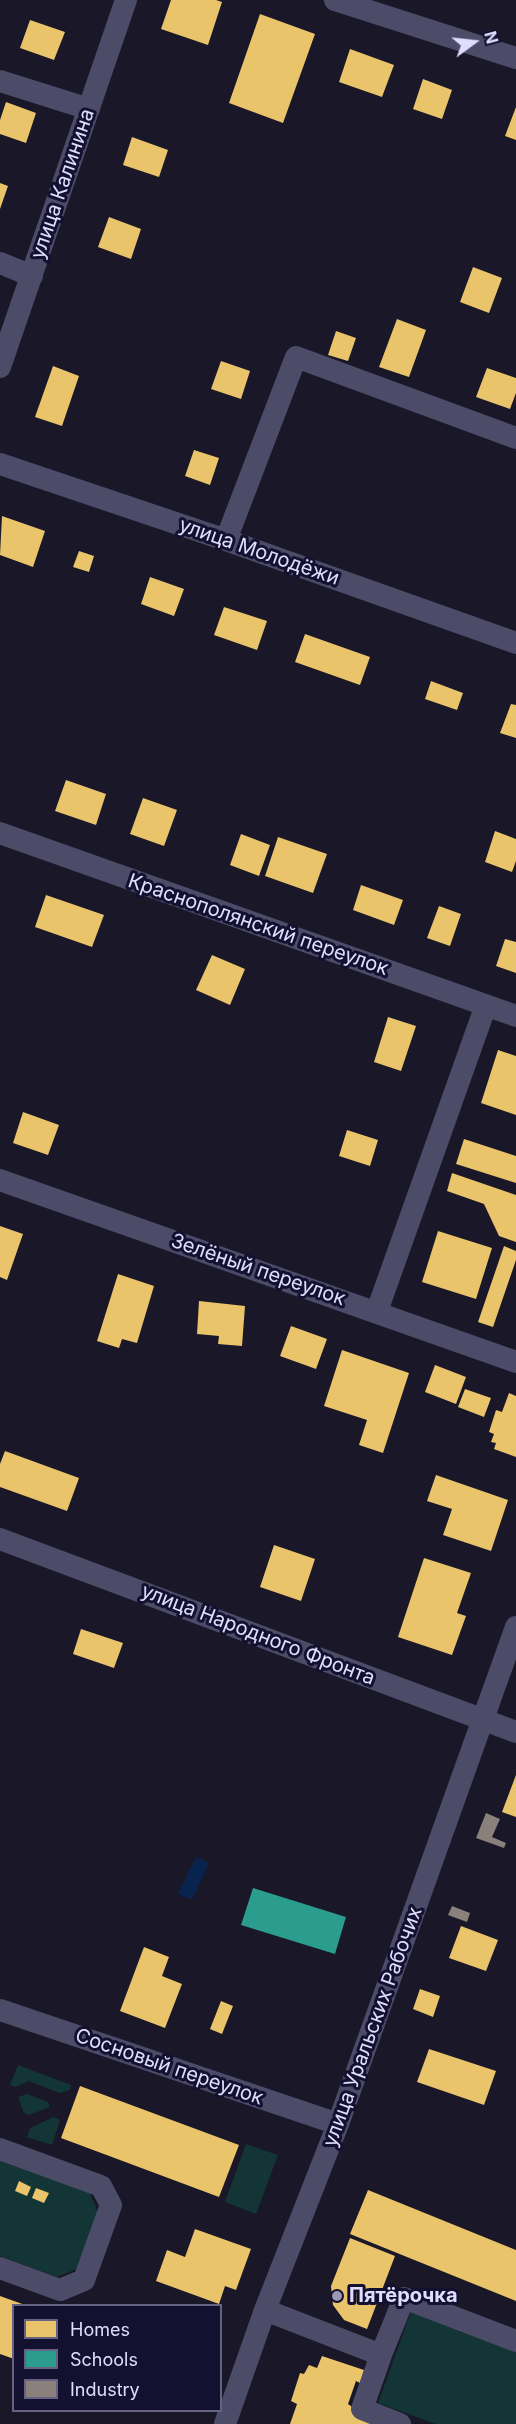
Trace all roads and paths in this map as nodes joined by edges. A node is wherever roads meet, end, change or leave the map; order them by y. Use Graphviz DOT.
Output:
graph roads {
  1 [pos="126,0"];
  2 [pos="335,0"];
  3 [pos="369,5"];
  4 [pos="516,58"];
  5 [pos="0,81"];
  6 [pos="89,109"];
  7 [pos="0,263"];
  8 [pos="32,276"];
  9 [pos="0,368"];
  10 [pos="516,438"];
  11 [pos="0,464"];
  12 [pos="226,540"];
  13 [pos="516,644"];
  14 [pos="0,833"];
  15 [pos="486,1005"];
  16 [pos="516,1016"];
  17 [pos="0,1180"];
  18 [pos="377,1311"];
  19 [pos="516,1362"];
  20 [pos="0,1539"];
  21 [pos="516,1628"];
  22 [pos="484,1720"];
  23 [pos="516,1732"];
  24 [pos="0,2010"];
  25 [pos="338,2124"];
  26 [pos="0,2149"];
  27 [pos="0,2268"];
  28 [pos="265,2310"];
  29 [pos="516,2341"];
  30 [pos="381,2355"];
  31 [pos="225,2424"];
  32 [pos="400,2424"];
  1 -- 6 [label="street, улица Калинина"];
  2 -- 3 [label="street"];
  3 -- 4 [label="street"];
  5 -- 6 [label="street"];
  6 -- 8 [label="street, улица Калинина"];
  7 -- 8 [label="street"];
  8 -- 9 [label="street, улица Калинина"];
  10 -- 12 [label="street"];
  11 -- 12 [label="street, улица Молодёжи"];
  12 -- 13 [label="street, улица Молодёжи"];
  14 -- 15 [label="street, Краснополянский переулок"];
  15 -- 16 [label="street, Краснополянский переулок"];
  15 -- 18 [label="street"];
  17 -- 18 [label="street, Зелёный переулок"];
  18 -- 19 [label="street, Зелёный переулок"];
  20 -- 22 [label="street, улица Народного Фронта"];
  21 -- 22 [label="street, улица Уральских Рабочих"];
  22 -- 23 [label="street, улица Народного Фронта"];
  22 -- 25 [label="street, улица Уральских Рабочих"];
  24 -- 25 [label="street, Сосновый переулок"];
  25 -- 28 [label="street, улица Уральских Рабочих"];
  26 -- 27 [label="street"];
  28 -- 30 [label="street"];
  28 -- 31 [label="street, улица Уральских Рабочих"];
  29 -- 30 [label="street"];
  30 -- 32 [label="street"];
}
